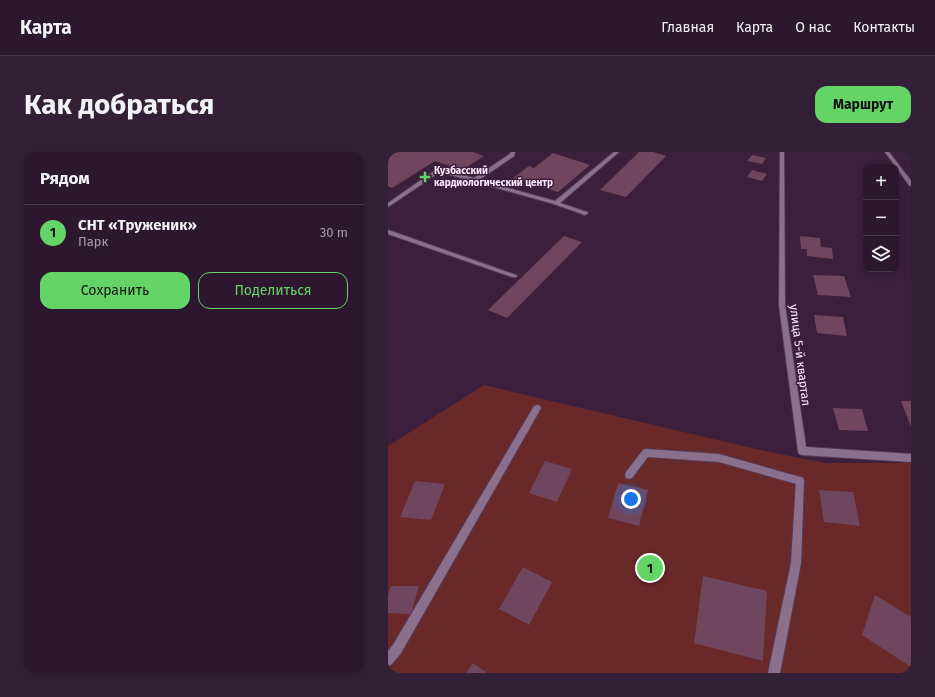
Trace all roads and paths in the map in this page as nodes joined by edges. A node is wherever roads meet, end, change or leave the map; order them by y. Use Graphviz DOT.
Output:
graph roads {
  1 [pos="513,152"];
  2 [pos="617,152"];
  3 [pos="782,152"];
  4 [pos="886,152"];
  5 [pos="475,180"];
  6 [pos="911,184"];
  7 [pos="556,203"];
  8 [pos="388,204"];
  9 [pos="586,213"];
  10 [pos="388,232"];
  11 [pos="514,276"];
  12 [pos="537,408"];
  13 [pos="911,458"];
  14 [pos="629,475"];
  15 [pos="388,660"];
  16 [pos="774,673"];
  1 -- 5 [label="street"];
  2 -- 7 [label="street"];
  3 -- 13 [label="street, улица 5-й квартал"];
  4 -- 6 [label="street"];
  5 -- 7 [label="street"];
  5 -- 8 [label="street"];
  7 -- 9 [label="street"];
  10 -- 11 [label="street"];
  12 -- 15 [label="street"];
  14 -- 16 [label="street"];
}
